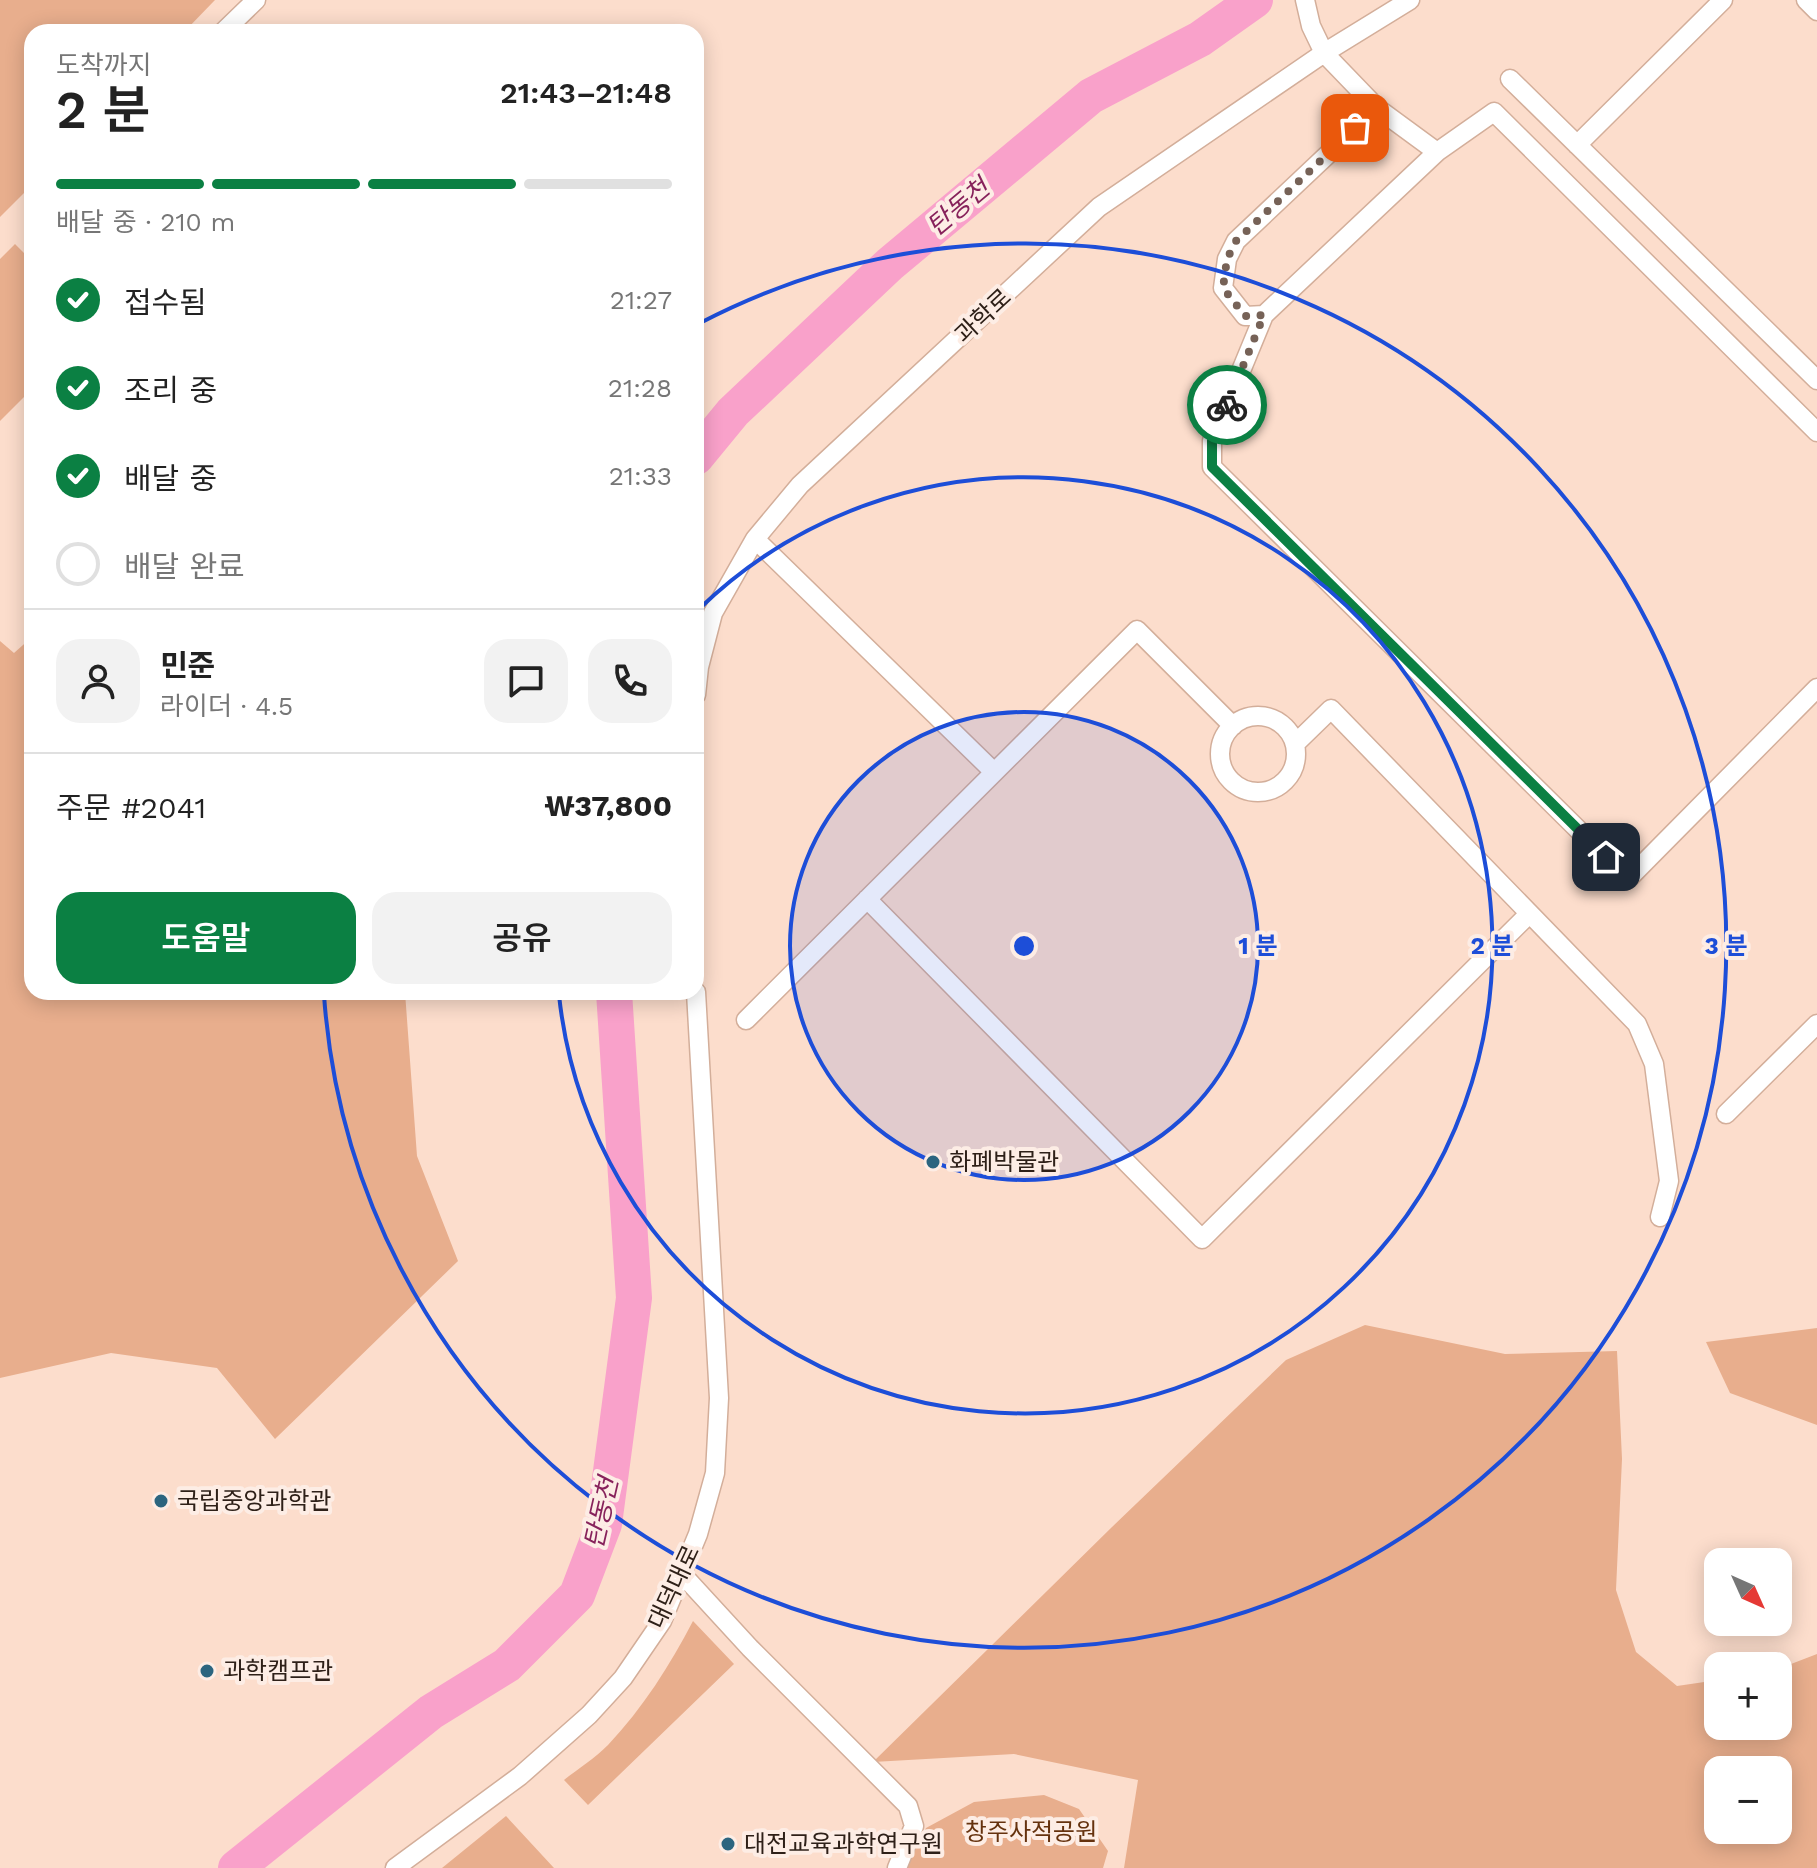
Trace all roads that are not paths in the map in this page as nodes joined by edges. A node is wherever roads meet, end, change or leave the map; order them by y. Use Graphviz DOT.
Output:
graph roads {
  1 [pos="256,0"];
  2 [pos="1305,0"];
  3 [pos="1410,0"];
  4 [pos="1723,0"];
  5 [pos="1806,0"];
  6 [pos="1817,11"];
  7 [pos="231,24"];
  8 [pos="1324,53"];
  9 [pos="1510,79"];
  10 [pos="1377,108"];
  11 [pos="1577,145"];
  12 [pos="1437,152"];
  13 [pos="1264,315"];
  14 [pos="1817,380"];
  15 [pos="1817,432"];
  16 [pos="755,539"];
  17 [pos="704,648"];
  18 [pos="1817,688"];
  19 [pos="1233,726"];
  20 [pos="1295,744"];
  21 [pos="994,772"];
  22 [pos="867,899"];
  23 [pos="1529,914"];
  24 [pos="696,1000"];
  25 [pos="746,1020"];
  26 [pos="1817,1024"];
  27 [pos="1726,1114"];
  28 [pos="1660,1217"];
  29 [pos="682,1574"];
  30 [pos="395,1868"];
  31 [pos="897,1868"];
  1 -- 7 [label="lane"];
  2 -- 8 [label="lane"];
  3 -- 8 [label="lane, 과학로"];
  4 -- 11 [label="lane"];
  5 -- 6 [label="lane"];
  8 -- 10 [label="lane"];
  8 -- 16 [label="lane, 과학로"];
  9 -- 11 [label="lane"];
  10 -- 12 [label="lane"];
  10 -- 13 [label="lane"];
  11 -- 14 [label="lane"];
  12 -- 13 [label="lane"];
  12 -- 15 [label="lane"];
  13 -- 18 [label="lane"];
  16 -- 17 [label="lane, 과학로"];
  16 -- 21 [label="lane"];
  19 -- 20 [label="lane"];
  19 -- 20 [label="lane"];
  19 -- 21 [label="lane"];
  20 -- 23 [label="lane"];
  21 -- 22 [label="lane"];
  22 -- 23 [label="lane"];
  22 -- 25 [label="lane"];
  23 -- 28 [label="lane"];
  24 -- 29 [label="lane, 대덕대로"];
  26 -- 27 [label="lane"];
  29 -- 30 [label="lane, 대덕대로"];
  29 -- 31 [label="lane"];
}
